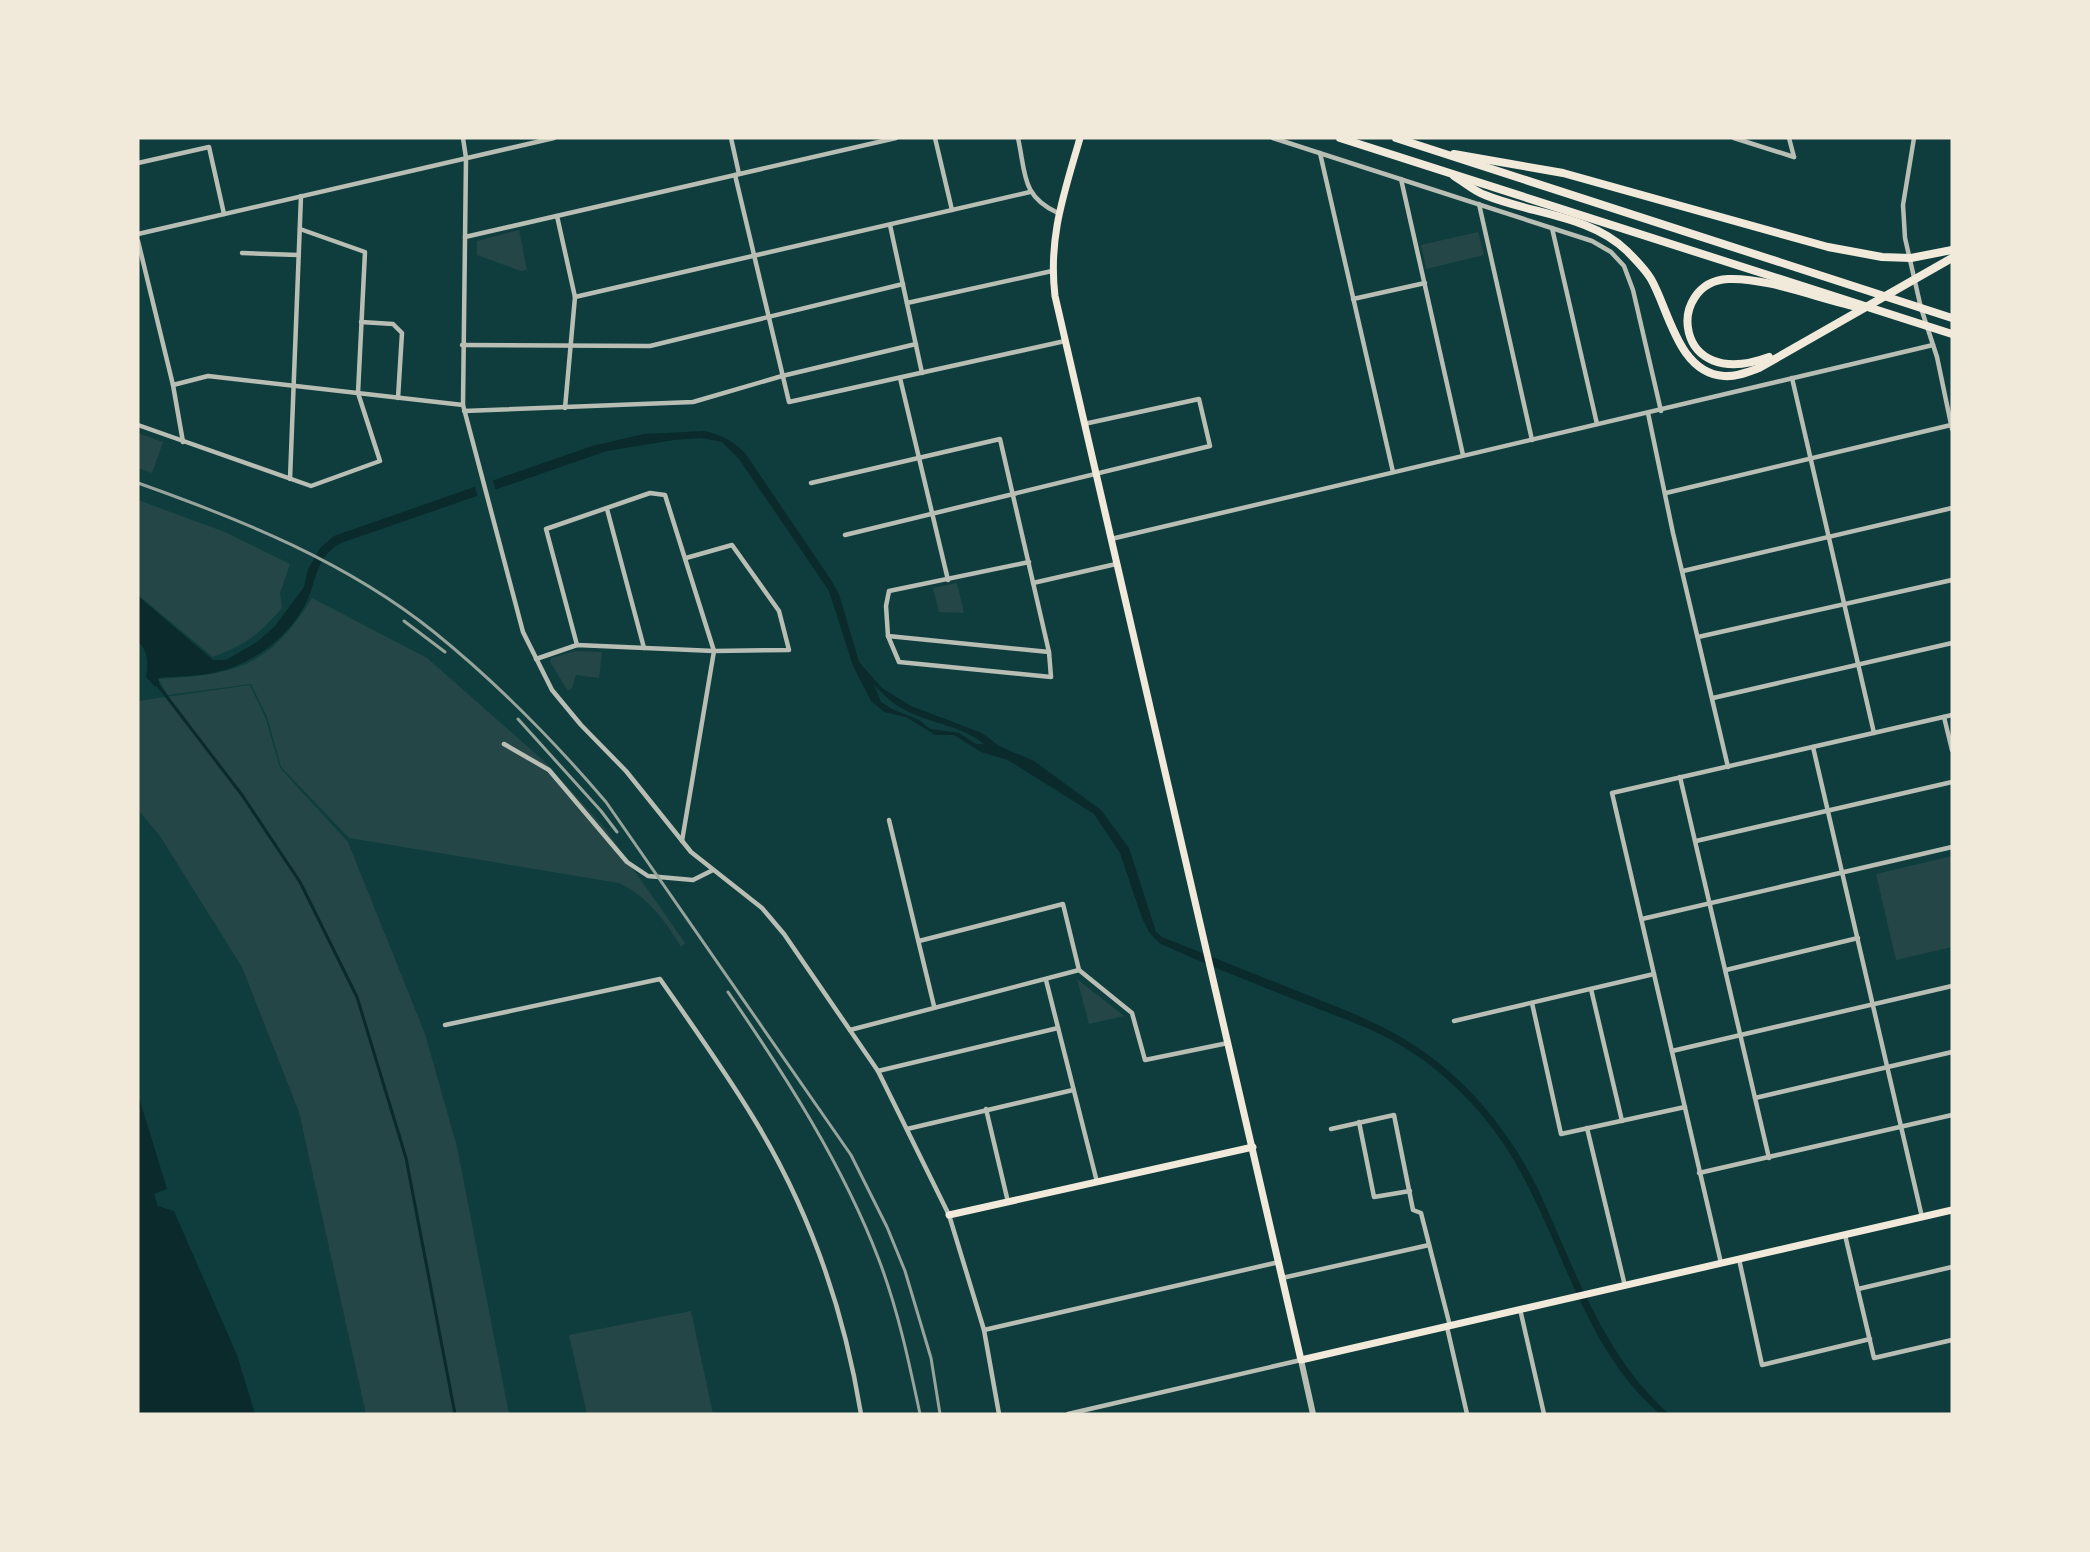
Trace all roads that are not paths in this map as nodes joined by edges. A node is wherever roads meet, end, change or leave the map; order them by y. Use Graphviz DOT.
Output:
graph roads {
  1 [pos="464,138"];
  2 [pos="554,138"];
  3 [pos="731,138"];
  4 [pos="896,138"];
  5 [pos="935,138"];
  6 [pos="1018,138"];
  7 [pos="1080,138"];
  8 [pos="1274,138"];
  9 [pos="1340,138"];
  10 [pos="1396,138"];
  11 [pos="1734,138"];
  12 [pos="1789,138"];
  13 [pos="1914,138"];
  14 [pos="1436,151"];
  15 [pos="1320,153"];
  16 [pos="466,158"];
  17 [pos="138,163"];
  18 [pos="1447,171"];
  19 [pos="737,175"];
  20 [pos="1401,179"];
  21 [pos="1030,192"];
  22 [pos="301,196"];
  23 [pos="1479,204"];
  24 [pos="952,210"];
  25 [pos="1058,213"];
  26 [pos="225,214"];
  27 [pos="557,216"];
  28 [pos="890,225"];
  29 [pos="1552,228"];
  30 [pos="300,229"];
  31 [pos="138,234"];
  32 [pos="465,237"];
  33 [pos="138,241"];
  34 [pos="1952,250"];
  35 [pos="242,253"];
  36 [pos="298,255"];
  37 [pos="755,256"];
  38 [pos="1952,258"];
  39 [pos="1052,271"];
  40 [pos="1425,283"];
  41 [pos="903,284"];
  42 [pos="575,297"];
  43 [pos="1353,299"];
  44 [pos="907,303"];
  45 [pos="1921,308"];
  46 [pos="1896,316"];
  47 [pos="769,317"];
  48 [pos="1952,318"];
  49 [pos="362,322"];
  50 [pos="1927,325"];
  51 [pos="1952,334"];
  52 [pos="1065,341"];
  53 [pos="916,344"];
  54 [pos="462,345"];
  55 [pos="1933,345"];
  56 [pos="570,346"];
  57 [pos="1782,353"];
  58 [pos="922,373"];
  59 [pos="782,376"];
  60 [pos="900,378"];
  61 [pos="1792,378"];
  62 [pos="173,385"];
  63 [pos="295,386"];
  64 [pos="358,393"];
  65 [pos="398,398"];
  66 [pos="463,405"];
  67 [pos="565,408"];
  68 [pos="464,411"];
  69 [pos="1661,411"];
  70 [pos="1648,413"];
  71 [pos="1084,424"];
  72 [pos="1597,424"];
  73 [pos="138,425"];
  74 [pos="1952,427"];
  75 [pos="1532,440"];
  76 [pos="183,442"];
  77 [pos="1463,455"];
  78 [pos="918,457"];
  79 [pos="1811,458"];
  80 [pos="1393,472"];
  81 [pos="1096,475"];
  82 [pos="290,479"];
  83 [pos="811,483"];
  84 [pos="1666,493"];
  85 [pos="1013,495"];
  86 [pos="1952,508"];
  87 [pos="607,509"];
  88 [pos="932,515"];
  89 [pos="845,535"];
  90 [pos="1829,537"];
  91 [pos="1111,539"];
  92 [pos="686,558"];
  93 [pos="1029,562"];
  94 [pos="1116,564"];
  95 [pos="1683,571"];
  96 [pos="948,580"];
  97 [pos="1952,580"];
  98 [pos="1033,583"];
  99 [pos="1845,604"];
  100 [pos="888,636"];
  101 [pos="1698,637"];
  102 [pos="1952,643"];
  103 [pos="576,645"];
  104 [pos="644,648"];
  105 [pos="714,651"];
  106 [pos="1049,652"];
  107 [pos="536,659"];
  108 [pos="1858,664"];
  109 [pos="1713,698"];
  110 [pos="1952,715"];
  111 [pos="1944,717"];
  112 [pos="1874,734"];
  113 [pos="504,744"];
  114 [pos="1813,747"];
  115 [pos="1952,750"];
  116 [pos="1728,767"];
  117 [pos="1680,777"];
  118 [pos="1952,782"];
  119 [pos="1828,809"];
  120 [pos="889,820"];
  121 [pos="682,841"];
  122 [pos="1696,841"];
  123 [pos="1952,847"];
  124 [pos="713,870"];
  125 [pos="1843,872"];
  126 [pos="1710,904"];
  127 [pos="1642,919"];
  128 [pos="1858,938"];
  129 [pos="919,941"];
  130 [pos="1079,970"];
  131 [pos="1726,970"];
  132 [pos="1654,974"];
  133 [pos="1046,980"];
  134 [pos="1952,986"];
  135 [pos="1591,988"];
  136 [pos="1532,1003"];
  137 [pos="1872,1004"];
  138 [pos="934,1006"];
  139 [pos="1454,1021"];
  140 [pos="446,1025"];
  141 [pos="1058,1028"];
  142 [pos="850,1030"];
  143 [pos="1740,1035"];
  144 [pos="1228,1043"];
  145 [pos="1672,1051"];
  146 [pos="1952,1052"];
  147 [pos="1888,1067"];
  148 [pos="878,1071"];
  149 [pos="1073,1090"];
  150 [pos="1755,1098"];
  151 [pos="1685,1107"];
  152 [pos="986,1109"];
  153 [pos="1952,1115"];
  154 [pos="1622,1121"];
  155 [pos="1359,1122"];
  156 [pos="1901,1126"];
  157 [pos="1587,1128"];
  158 [pos="907,1129"];
  159 [pos="1330,1129"];
  160 [pos="1252,1147"];
  161 [pos="1769,1158"];
  162 [pos="1699,1173"];
  163 [pos="1097,1182"];
  164 [pos="1410,1191"];
  165 [pos="1008,1202"];
  166 [pos="1952,1210"];
  167 [pos="949,1215"];
  168 [pos="1922,1217"];
  169 [pos="1845,1235"];
  170 [pos="1429,1245"];
  171 [pos="1738,1259"];
  172 [pos="1279,1262"];
  173 [pos="1721,1263"];
  174 [pos="1952,1267"];
  175 [pos="1282,1278"];
  176 [pos="1625,1286"];
  177 [pos="1858,1288"];
  178 [pos="1520,1309"];
  179 [pos="1448,1327"];
  180 [pos="984,1330"];
  181 [pos="1870,1338"];
  182 [pos="1952,1340"];
  183 [pos="1301,1360"];
  184 [pos="861,1414"];
  185 [pos="999,1414"];
  186 [pos="1068,1414"];
  187 [pos="1313,1414"];
  188 [pos="1467,1414"];
  189 [pos="1544,1414"];
  1 -- 16 [label="street"];
  2 -- 16 [label="street"];
  3 -- 19 [label="street"];
  4 -- 19 [label="street"];
  5 -- 24 [label="street"];
  6 -- 21 [label="street"];
  7 -- 25 [label="main road"];
  8 -- 15 [label="street"];
  9 -- 18 [label="main road"];
  10 -- 14 [label="main road"];
  11 -- 12 [label="street"];
  13 -- 45 [label="street"];
  14 -- 34 [label="main road"];
  14 -- 45 [label="main road"];
  15 -- 20 [label="street"];
  15 -- 43 [label="street"];
  16 -- 22 [label="street"];
  16 -- 32 [label="street"];
  17 -- 26 [label="street"];
  18 -- 46 [label="main road"];
  18 -- 57 [label="main road"];
  19 -- 27 [label="street"];
  19 -- 37 [label="street"];
  20 -- 23 [label="street"];
  20 -- 40 [label="street"];
  21 -- 24 [label="street"];
  21 -- 25 [label="street"];
  22 -- 26 [label="street"];
  22 -- 30 [label="street"];
  23 -- 29 [label="street"];
  23 -- 75 [label="street"];
  24 -- 28 [label="street"];
  25 -- 39 [label="main road"];
  26 -- 31 [label="street"];
  27 -- 32 [label="street"];
  27 -- 42 [label="street"];
  28 -- 37 [label="street"];
  28 -- 41 [label="street"];
  29 -- 69 [label="street"];
  29 -- 72 [label="street"];
  30 -- 36 [label="street"];
  30 -- 49 [label="street"];
  32 -- 54 [label="street"];
  33 -- 62 [label="street"];
  35 -- 36 [label="street"];
  36 -- 63 [label="street"];
  37 -- 42 [label="street"];
  37 -- 47 [label="street"];
  38 -- 57 [label="main road"];
  39 -- 44 [label="street"];
  39 -- 52 [label="main road"];
  40 -- 43 [label="street"];
  40 -- 77 [label="street"];
  41 -- 44 [label="street"];
  41 -- 47 [label="street"];
  42 -- 56 [label="street"];
  43 -- 80 [label="street"];
  44 -- 53 [label="street"];
  45 -- 48 [label="main road"];
  45 -- 50 [label="street"];
  46 -- 50 [label="main road"];
  46 -- 57 [label="main road"];
  47 -- 56 [label="street"];
  47 -- 59 [label="street"];
  49 -- 64 [label="street"];
  49 -- 65 [label="street"];
  50 -- 51 [label="main road"];
  50 -- 55 [label="street"];
  52 -- 58 [label="street"];
  52 -- 71 [label="main road"];
  53 -- 58 [label="street"];
  53 -- 59 [label="street"];
  54 -- 56 [label="street"];
  54 -- 66 [label="street"];
  55 -- 61 [label="street"];
  55 -- 74 [label="street"];
  56 -- 67 [label="street"];
  58 -- 60 [label="street"];
  59 -- 60 [label="street"];
  59 -- 67 [label="street"];
  60 -- 78 [label="street"];
  61 -- 69 [label="street"];
  61 -- 79 [label="street"];
  62 -- 63 [label="street"];
  62 -- 76 [label="street"];
  63 -- 64 [label="street"];
  63 -- 82 [label="street"];
  64 -- 65 [label="street"];
  64 -- 82 [label="street"];
  65 -- 66 [label="street"];
  66 -- 68 [label="street"];
  67 -- 68 [label="street"];
  68 -- 107 [label="street"];
  69 -- 70 [label="street"];
  70 -- 72 [label="street"];
  70 -- 84 [label="street"];
  71 -- 81 [label="main road"];
  71 -- 81 [label="street"];
  72 -- 75 [label="street"];
  73 -- 76 [label="street"];
  74 -- 79 [label="street"];
  75 -- 77 [label="street"];
  76 -- 82 [label="street"];
  77 -- 80 [label="street"];
  78 -- 83 [label="street"];
  78 -- 85 [label="street"];
  78 -- 88 [label="street"];
  79 -- 84 [label="street"];
  79 -- 90 [label="street"];
  80 -- 91 [label="street"];
  81 -- 85 [label="street"];
  81 -- 91 [label="main road"];
  84 -- 95 [label="street"];
  85 -- 88 [label="street"];
  85 -- 93 [label="street"];
  86 -- 90 [label="street"];
  87 -- 92 [label="street"];
  87 -- 103 [label="street"];
  87 -- 104 [label="street"];
  88 -- 89 [label="street"];
  88 -- 96 [label="street"];
  90 -- 95 [label="street"];
  90 -- 99 [label="street"];
  91 -- 94 [label="main road"];
  92 -- 105 [label="street"];
  92 -- 105 [label="street"];
  93 -- 96 [label="street"];
  93 -- 98 [label="street"];
  94 -- 98 [label="street"];
  94 -- 144 [label="main road"];
  95 -- 101 [label="street"];
  96 -- 100 [label="street"];
  97 -- 99 [label="street"];
  98 -- 106 [label="street"];
  99 -- 101 [label="street"];
  99 -- 108 [label="street"];
  100 -- 106 [label="street"];
  100 -- 106 [label="street"];
  101 -- 109 [label="street"];
  102 -- 108 [label="street"];
  103 -- 104 [label="street"];
  103 -- 107 [label="street"];
  104 -- 105 [label="street"];
  105 -- 121 [label="street"];
  107 -- 121 [label="street"];
  108 -- 109 [label="street"];
  108 -- 112 [label="street"];
  109 -- 116 [label="street"];
  110 -- 111 [label="street"];
  111 -- 112 [label="street"];
  111 -- 115 [label="street"];
  112 -- 114 [label="street"];
  113 -- 124 [label="street"];
  114 -- 116 [label="street"];
  114 -- 119 [label="street"];
  116 -- 117 [label="street"];
  117 -- 122 [label="street"];
  117 -- 127 [label="street"];
  118 -- 119 [label="street"];
  119 -- 122 [label="street"];
  119 -- 125 [label="street"];
  120 -- 129 [label="street"];
  121 -- 124 [label="street"];
  122 -- 126 [label="street"];
  123 -- 125 [label="street"];
  124 -- 142 [label="street"];
  125 -- 126 [label="street"];
  125 -- 128 [label="street"];
  126 -- 127 [label="street"];
  126 -- 131 [label="street"];
  127 -- 132 [label="street"];
  128 -- 131 [label="street"];
  128 -- 137 [label="street"];
  129 -- 130 [label="street"];
  129 -- 138 [label="street"];
  130 -- 133 [label="street"];
  130 -- 144 [label="street"];
  131 -- 143 [label="street"];
  132 -- 135 [label="street"];
  132 -- 145 [label="street"];
  133 -- 138 [label="street"];
  133 -- 141 [label="street"];
  134 -- 137 [label="street"];
  135 -- 136 [label="street"];
  135 -- 154 [label="street"];
  136 -- 139 [label="street"];
  136 -- 157 [label="street"];
  137 -- 143 [label="street"];
  137 -- 147 [label="street"];
  138 -- 142 [label="street"];
  140 -- 184 [label="street"];
  141 -- 148 [label="street"];
  141 -- 149 [label="street"];
  142 -- 148 [label="street"];
  143 -- 145 [label="street"];
  143 -- 150 [label="street"];
  144 -- 160 [label="main road"];
  145 -- 151 [label="street"];
  146 -- 147 [label="street"];
  147 -- 150 [label="street"];
  147 -- 156 [label="street"];
  148 -- 158 [label="street"];
  149 -- 152 [label="street"];
  149 -- 163 [label="street"];
  150 -- 161 [label="street"];
  151 -- 154 [label="street"];
  151 -- 162 [label="street"];
  152 -- 158 [label="street"];
  152 -- 165 [label="street"];
  153 -- 156 [label="street"];
  154 -- 157 [label="street"];
  155 -- 159 [label="street"];
  155 -- 164 [label="street"];
  155 -- 164 [label="street"];
  156 -- 161 [label="street"];
  156 -- 168 [label="street"];
  157 -- 176 [label="street"];
  158 -- 167 [label="street"];
  160 -- 163 [label="main road"];
  160 -- 172 [label="main road"];
  161 -- 162 [label="street"];
  162 -- 173 [label="street"];
  163 -- 165 [label="main road"];
  164 -- 170 [label="street"];
  165 -- 167 [label="main road"];
  166 -- 168 [label="main road"];
  167 -- 180 [label="street"];
  168 -- 169 [label="main road"];
  169 -- 171 [label="main road"];
  169 -- 177 [label="street"];
  170 -- 175 [label="street"];
  170 -- 179 [label="street"];
  171 -- 173 [label="main road"];
  171 -- 181 [label="street"];
  172 -- 175 [label="main road"];
  172 -- 180 [label="street"];
  173 -- 176 [label="main road"];
  174 -- 177 [label="street"];
  175 -- 183 [label="main road"];
  176 -- 178 [label="main road"];
  177 -- 181 [label="street"];
  178 -- 179 [label="main road"];
  178 -- 189 [label="street"];
  179 -- 183 [label="main road"];
  179 -- 188 [label="street"];
  180 -- 185 [label="street"];
  181 -- 182 [label="street"];
  183 -- 186 [label="street"];
  183 -- 187 [label="street"];
}
